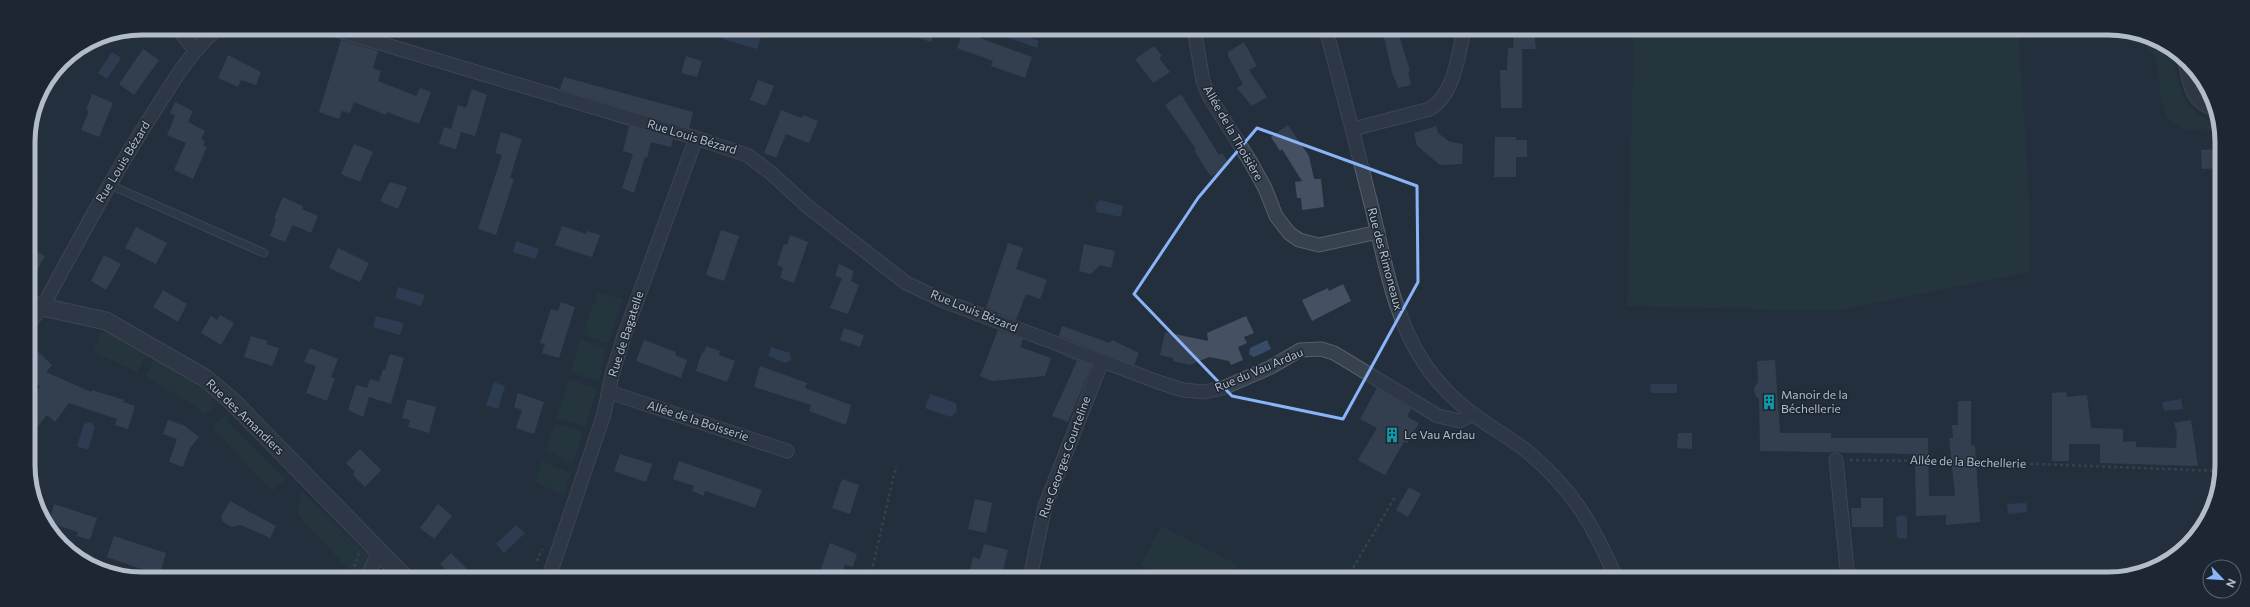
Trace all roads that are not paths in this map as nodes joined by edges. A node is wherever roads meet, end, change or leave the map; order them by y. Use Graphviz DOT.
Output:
graph roads {
  1 [pos="182,35"];
  2 [pos="210,35"];
  3 [pos="353,35"];
  4 [pos="1195,35"];
  5 [pos="1328,35"];
  6 [pos="1463,35"];
  7 [pos="194,50"];
  8 [pos="2186,68"];
  9 [pos="2208,106"];
  10 [pos="1353,129"];
  11 [pos="696,138"];
  12 [pos="108,184"];
  13 [pos="1378,232"];
  14 [pos="264,253"];
  15 [pos="36,305"];
  16 [pos="1102,362"];
  17 [pos="609,392"];
  18 [pos="1473,414"];
  19 [pos="787,451"];
  20 [pos="1836,460"];
  21 [pos="378,552"];
  22 [pos="369,572"];
  23 [pos="399,572"];
  24 [pos="551,572"];
  25 [pos="1031,572"];
  26 [pos="1613,572"];
  27 [pos="1847,572"];
  1 -- 7 [label="street"];
  2 -- 7 [label="street, Rue Louis Bézard"];
  3 -- 11 [label="street, Rue Louis Bézard"];
  4 -- 13 [label="street, Allée de la Thoisière"];
  5 -- 10 [label="street, Rue des Rimoneaux"];
  6 -- 10 [label="street"];
  7 -- 12 [label="street, Rue Louis Bézard"];
  8 -- 9 [label="street"];
  10 -- 13 [label="street, Rue des Rimoneaux"];
  11 -- 16 [label="street, Rue Louis Bézard"];
  11 -- 17 [label="street, Rue de Bagatelle"];
  12 -- 14 [label="lane"];
  12 -- 15 [label="street, Rue Louis Bézard"];
  13 -- 18 [label="street, Rue des Rimoneaux"];
  15 -- 21 [label="street, Rue des Amandiers"];
  16 -- 18 [label="street, Rue du Vau Ardau"];
  16 -- 25 [label="street, Rue Georges Courteline"];
  17 -- 19 [label="street, Allée de la Boisserie"];
  17 -- 24 [label="street, Rue de Bagatelle"];
  18 -- 26 [label="street, Rue des Rimoneaux"];
  20 -- 27 [label="street"];
  21 -- 22 [label="street"];
  21 -- 23 [label="street, Rue des Amandiers"];
}
